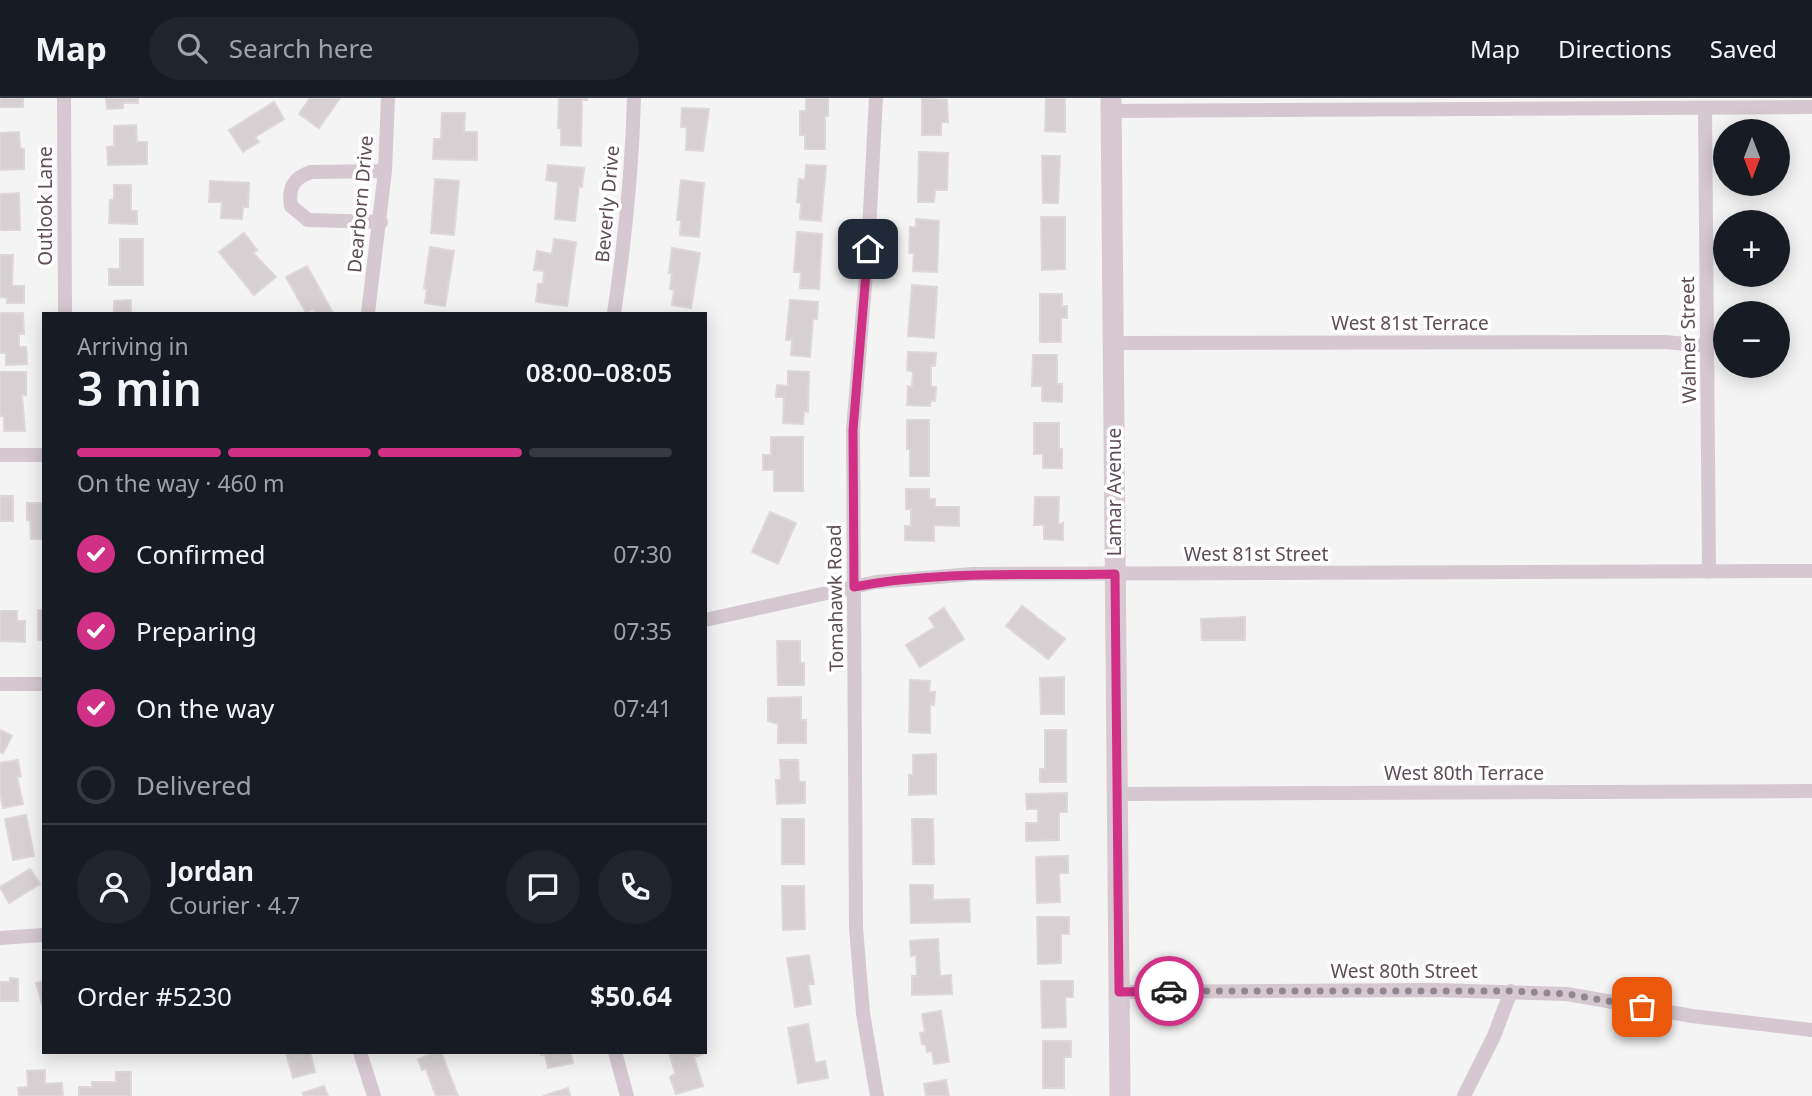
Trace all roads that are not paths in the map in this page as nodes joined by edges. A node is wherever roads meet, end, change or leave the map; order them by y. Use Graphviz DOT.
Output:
graph roads {
  1 [pos="64,98"];
  2 [pos="388,98"];
  3 [pos="634,98"];
  4 [pos="876,98"];
  5 [pos="1111,104"];
  6 [pos="1812,107"];
  7 [pos="1705,108"];
  8 [pos="385,171"];
  9 [pos="381,222"];
  10 [pos="65,312"];
  11 [pos="368,312"];
  12 [pos="614,312"];
  13 [pos="1113,344"];
  14 [pos="1707,346"];
  15 [pos="0,455"];
  16 [pos="42,455"];
  17 [pos="1709,572"];
  18 [pos="1812,572"];
  19 [pos="1115,574"];
  20 [pos="854,587"];
  21 [pos="707,620"];
  22 [pos="0,684"];
  23 [pos="42,688"];
  24 [pos="1812,791"];
  25 [pos="1117,794"];
  26 [pos="42,935"];
  27 [pos="0,938"];
  28 [pos="1511,991"];
  29 [pos="1119,992"];
  30 [pos="1812,1030"];
  31 [pos="361,1054"];
  32 [pos="616,1054"];
  33 [pos="374,1096"];
  34 [pos="627,1096"];
  35 [pos="877,1096"];
  36 [pos="1120,1096"];
  37 [pos="1464,1096"];
  1 -- 10 [label="street, Outlook Lane"];
  2 -- 8 [label="street, Dearborn Drive"];
  3 -- 12 [label="street, Beverly Drive"];
  4 -- 20 [label="street, Tomahawk Road"];
  5 -- 7 [label="street"];
  5 -- 13 [label="street, Lamar Avenue"];
  6 -- 7 [label="street"];
  7 -- 14 [label="street, Walmer Street"];
  8 -- 9 [label="street, Dearborn Drive"];
  8 -- 9 [label="street"];
  9 -- 11 [label="street, Dearborn Drive"];
  13 -- 14 [label="street, West 81st Terrace"];
  13 -- 19 [label="street, Lamar Avenue"];
  14 -- 17 [label="street, Walmer Street"];
  15 -- 16 [label="street"];
  17 -- 18 [label="street, West 81st Street"];
  17 -- 19 [label="street, West 81st Street"];
  19 -- 20 [label="street, West 81st Street"];
  19 -- 25 [label="street, Lamar Avenue"];
  20 -- 21 [label="street, West 81st Street"];
  20 -- 35 [label="street, Tomahawk Road"];
  22 -- 23 [label="street"];
  24 -- 25 [label="street, West 80th Terrace"];
  25 -- 29 [label="street, Lamar Avenue"];
  26 -- 27 [label="street"];
  28 -- 29 [label="street, West 80th Street"];
  28 -- 30 [label="street, West 80th Street"];
  28 -- 37 [label="street"];
  29 -- 36 [label="street, Lamar Avenue"];
  31 -- 33 [label="street"];
  32 -- 34 [label="street"];
}
